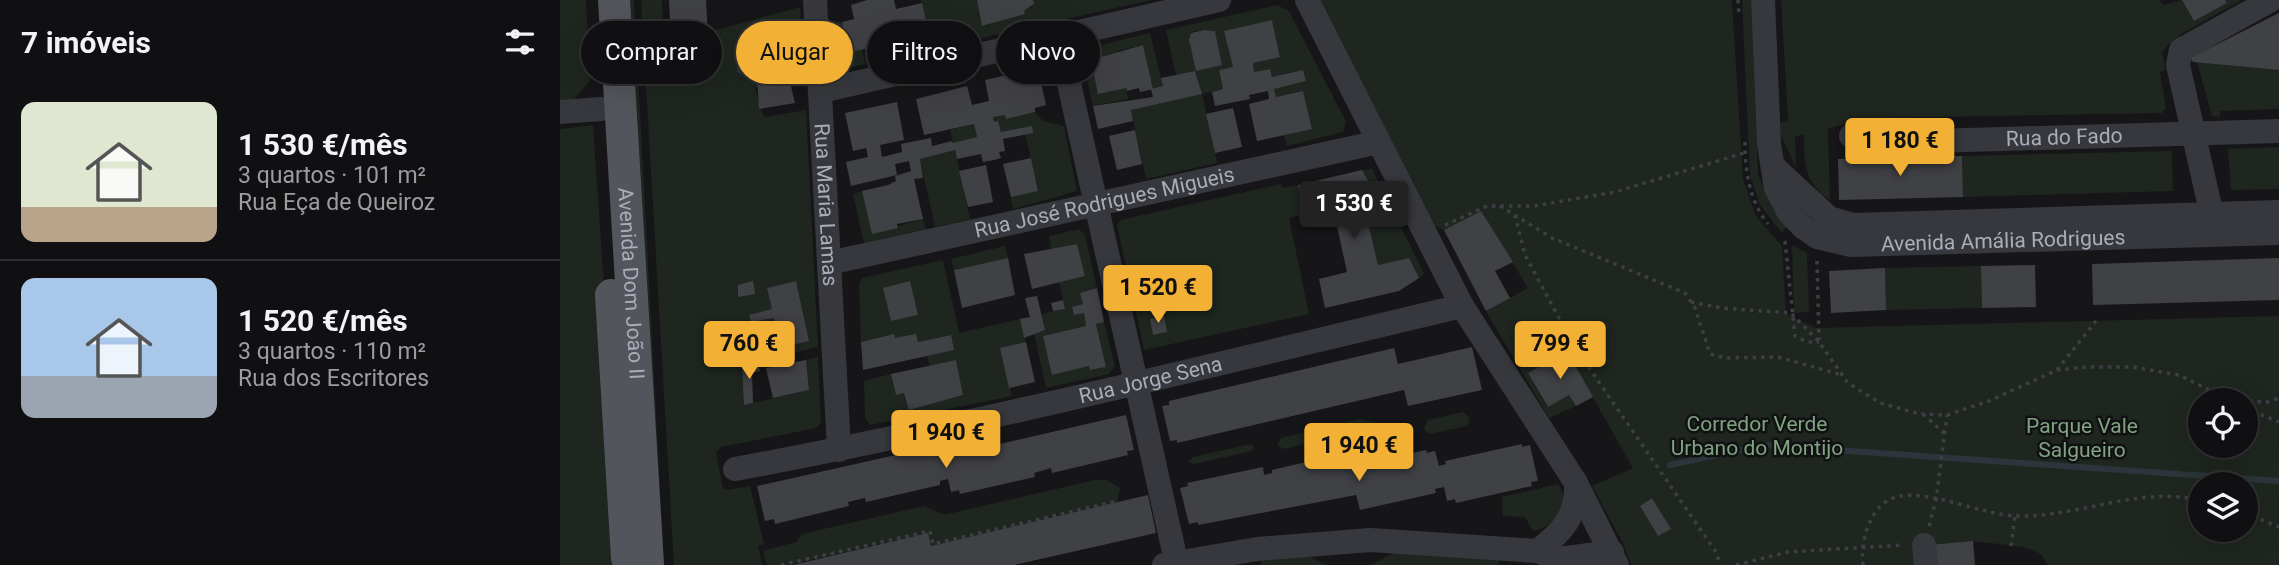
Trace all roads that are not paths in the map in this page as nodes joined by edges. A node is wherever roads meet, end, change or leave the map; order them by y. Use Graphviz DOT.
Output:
graph roads {
  1 [pos="595,0"];
  2 [pos="614,0"];
  3 [pos="815,0"];
  4 [pos="1219,0"];
  5 [pos="1307,0"];
  6 [pos="1763,0"];
  7 [pos="2271,0"];
  8 [pos="1100,29"];
  9 [pos="996,53"];
  10 [pos="1069,84"];
  11 [pos="821,91"];
  12 [pos="601,108"];
  13 [pos="560,112"];
  14 [pos="2279,131"];
  15 [pos="2196,134"];
  16 [pos="1851,136"];
  17 [pos="1378,142"];
  18 [pos="1097,205"];
  19 [pos="2279,212"];
  20 [pos="2214,224"];
  21 [pos="2279,233"];
  22 [pos="829,263"];
  23 [pos="1462,306"];
  24 [pos="1138,383"];
  25 [pos="839,450"];
  26 [pos="734,469"];
  27 [pos="1576,483"];
  28 [pos="1537,551"];
  29 [pos="1349,553"];
  30 [pos="1507,557"];
  31 [pos="1615,559"];
  32 [pos="1173,564"];
  33 [pos="627,565"];
  34 [pos="648,565"];
  1 -- 12 [label="main road, Avenida Dom João II"];
  2 -- 34 [label="main road, Avenida Dom João II"];
  3 -- 11 [label="street, Rua Maria Lamas"];
  4 -- 8 [label="street"];
  5 -- 17 [label="street"];
  6 -- 20 [label="street, Avenida Amália Rodrigues"];
  7 -- 15 [label="street"];
  9 -- 11 [label="street"];
  10 -- 18 [label="street"];
  11 -- 22 [label="street, Rua Maria Lamas"];
  12 -- 13 [label="street"];
  12 -- 33 [label="main road, Avenida Dom João II"];
  14 -- 15 [label="street, Rua do Fado"];
  15 -- 16 [label="street, Rua do Fado"];
  15 -- 20 [label="street"];
  17 -- 18 [label="street, Rua José Rodrigues Migueis"];
  17 -- 23 [label="street"];
  18 -- 22 [label="street, Rua José Rodrigues Migueis"];
  18 -- 24 [label="street"];
  19 -- 20 [label="street, Avenida Amália Rodrigues"];
  20 -- 21 [label="street, Avenida Amália Rodrigues"];
  22 -- 25 [label="street, Rua Maria Lamas"];
  23 -- 24 [label="street, Rua Jorge Sena"];
  23 -- 27 [label="street"];
  24 -- 25 [label="street, Rua Jorge Sena"];
  24 -- 32 [label="street"];
  25 -- 26 [label="street, Rua Jorge Sena"];
  27 -- 28 [label="street"];
  27 -- 31 [label="street"];
  28 -- 30 [label="street"];
  28 -- 31 [label="street"];
  29 -- 30 [label="street"];
  29 -- 32 [label="street"];
}
